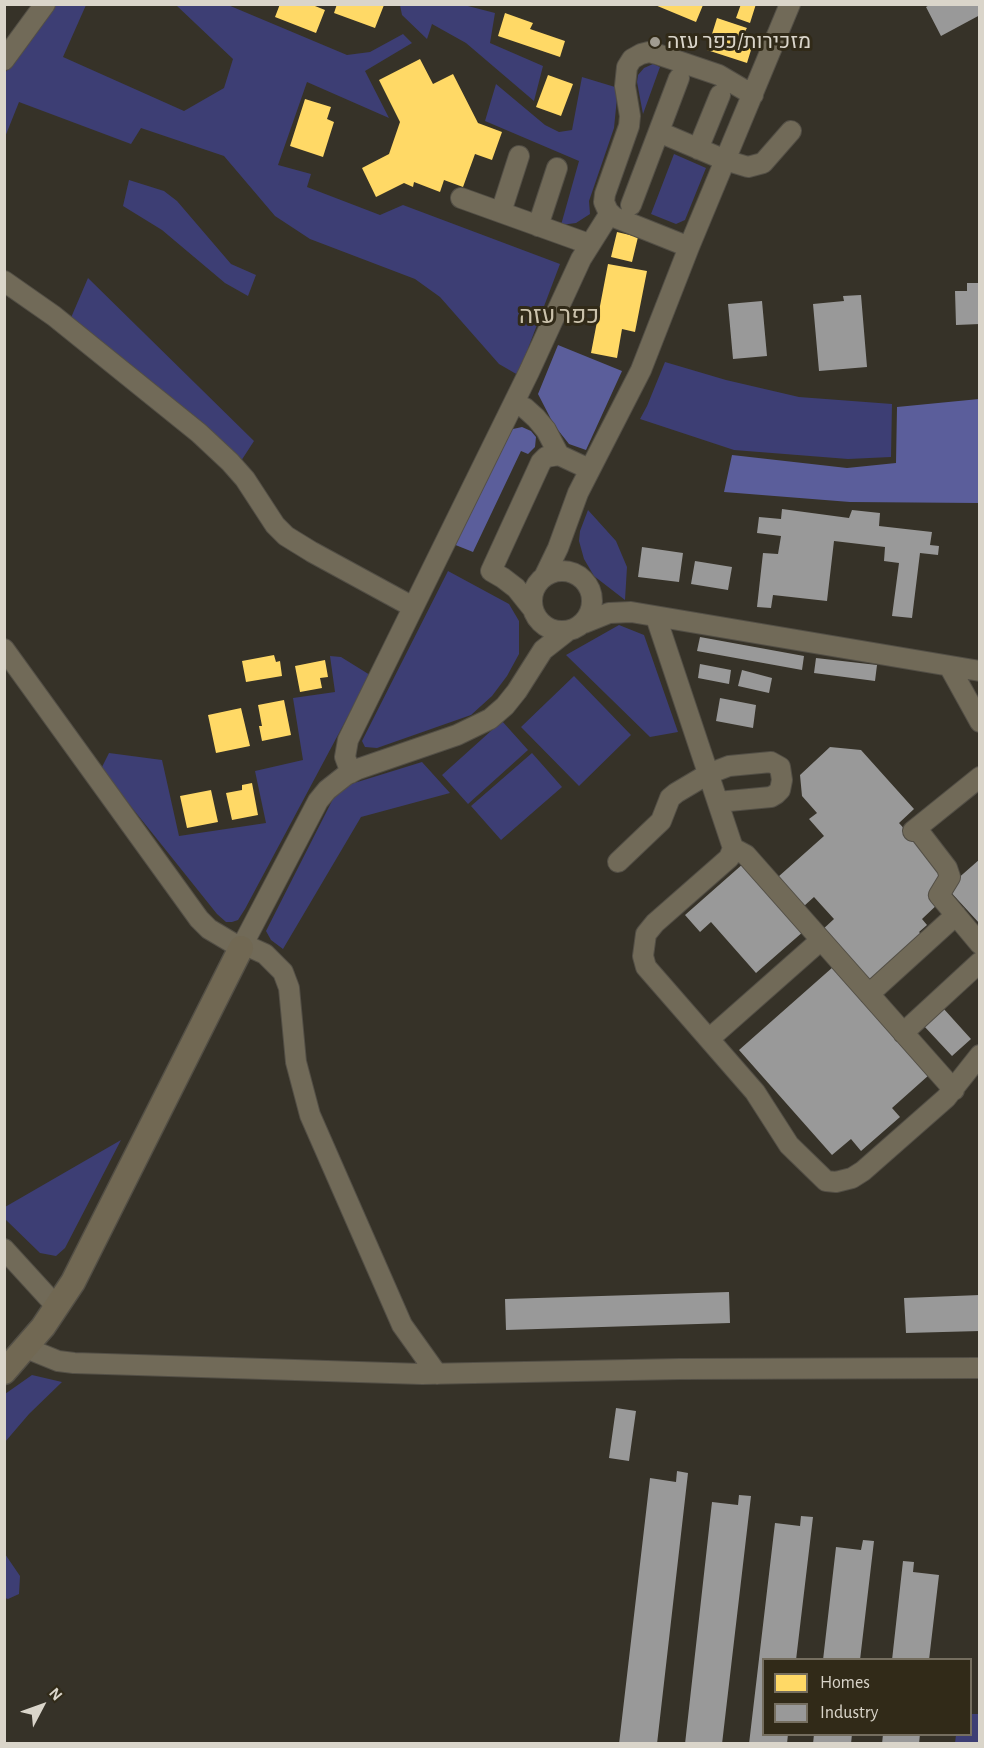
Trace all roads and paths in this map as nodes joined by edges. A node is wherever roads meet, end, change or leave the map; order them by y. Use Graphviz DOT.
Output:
graph roads {
  1 [pos="45,4"];
  2 [pos="790,4"];
  3 [pos="4,60"];
  4 [pos="679,78"];
  5 [pos="720,95"];
  6 [pos="753,95"];
  7 [pos="791,131"];
  8 [pos="659,132"];
  9 [pos="698,149"];
  10 [pos="519,156"];
  11 [pos="725,160"];
  12 [pos="557,168"];
  13 [pos="461,198"];
  14 [pos="631,205"];
  15 [pos="501,212"];
  16 [pos="610,213"];
  17 [pos="538,226"];
  18 [pos="589,244"];
  19 [pos="688,247"];
  20 [pos="4,281"];
  21 [pos="514,403"];
  22 [pos="550,458"];
  23 [pos="589,470"];
  24 [pos="567,518"];
  25 [pos="503,578"];
  26 [pos="542,578"];
  27 [pos="586,584"];
  28 [pos="413,607"];
  29 [pos="533,610"];
  30 [pos="631,612"];
  31 [pos="656,617"];
  32 [pos="584,623"];
  33 [pos="566,632"];
  34 [pos="4,649"];
  35 [pos="535,660"];
  36 [pos="948,666"];
  37 [pos="980,671"];
  38 [pos="980,722"];
  39 [pos="351,773"];
  40 [pos="708,774"];
  41 [pos="980,777"];
  42 [pos="721,809"];
  43 [pos="733,848"];
  44 [pos="618,862"];
  45 [pos="956,915"];
  46 [pos="821,940"];
  47 [pos="980,944"];
  48 [pos="242,946"];
  49 [pos="980,962"];
  50 [pos="869,994"];
  51 [pos="903,1033"];
  52 [pos="709,1039"];
  53 [pos="980,1055"];
  54 [pos="954,1090"];
  55 [pos="4,1249"];
  56 [pos="57,1307"];
  57 [pos="26,1348"];
  58 [pos="980,1368"];
  59 [pos="4,1372"];
  60 [pos="437,1374"];
  1 -- 3 [label="street"];
  2 -- 6 [label="street"];
  4 -- 8 [label="street"];
  5 -- 9 [label="street"];
  6 -- 11 [label="street"];
  6 -- 16 [label="street"];
  7 -- 11 [label="street"];
  8 -- 9 [label="street"];
  8 -- 14 [label="street"];
  9 -- 11 [label="street"];
  10 -- 15 [label="street"];
  11 -- 19 [label="street"];
  12 -- 17 [label="street"];
  13 -- 15 [label="street"];
  15 -- 17 [label="street"];
  16 -- 18 [label="street"];
  16 -- 19 [label="street"];
  17 -- 18 [label="street"];
  18 -- 21 [label="street"];
  19 -- 23 [label="street"];
  20 -- 28 [label="street"];
  21 -- 22 [label="street"];
  21 -- 28 [label="street"];
  22 -- 23 [label="street"];
  22 -- 25 [label="street"];
  23 -- 24 [label="street"];
  24 -- 26 [label="street"];
  24 -- 27 [label="street"];
  25 -- 26 [label="street"];
  25 -- 29 [label="street"];
  26 -- 27 [label="street"];
  26 -- 29 [label="street"];
  27 -- 30 [label="street"];
  27 -- 32 [label="street"];
  28 -- 39 [label="street"];
  29 -- 33 [label="street"];
  29 -- 35 [label="street"];
  30 -- 31 [label="street"];
  30 -- 32 [label="street"];
  31 -- 36 [label="street"];
  31 -- 40 [label="street"];
  32 -- 33 [label="street"];
  33 -- 35 [label="street"];
  34 -- 48 [label="street"];
  35 -- 39 [label="street"];
  36 -- 37 [label="street"];
  36 -- 38 [label="street"];
  39 -- 48 [label="street"];
  40 -- 42 [label="street"];
  40 -- 42 [label="street"];
  40 -- 44 [label="street"];
  41 -- 45 [label="street"];
  42 -- 43 [label="street"];
  43 -- 46 [label="street"];
  43 -- 52 [label="street"];
  45 -- 47 [label="street"];
  45 -- 50 [label="street"];
  46 -- 50 [label="street"];
  46 -- 52 [label="street"];
  48 -- 56 [label="main road"];
  48 -- 60 [label="street"];
  49 -- 51 [label="street"];
  50 -- 51 [label="street"];
  51 -- 54 [label="street"];
  52 -- 54 [label="street"];
  53 -- 54 [label="street"];
  55 -- 56 [label="street"];
  56 -- 57 [label="main road"];
  57 -- 59 [label="main road"];
  57 -- 60 [label="street"];
  58 -- 60 [label="street"];
}
